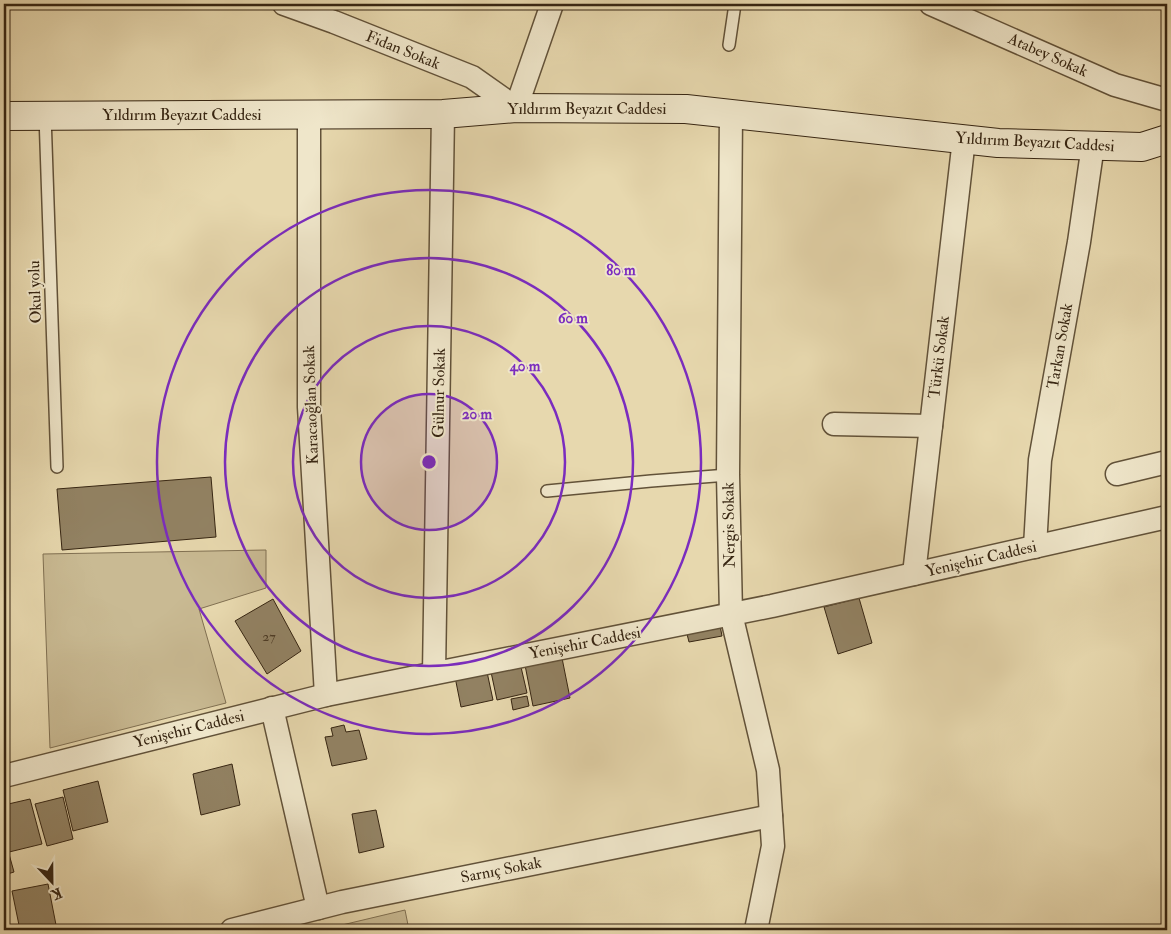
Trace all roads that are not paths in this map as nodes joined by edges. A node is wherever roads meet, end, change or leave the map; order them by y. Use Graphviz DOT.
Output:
graph roads {
  1 [pos="284,4"];
  2 [pos="552,4"];
  3 [pos="735,4"];
  4 [pos="931,4"];
  5 [pos="729,45"];
  6 [pos="1167,100"];
  7 [pos="516,108"];
  8 [pos="731,113"];
  9 [pos="309,114"];
  10 [pos="443,114"];
  11 [pos="45,115"];
  12 [pos="4,116"];
  13 [pos="964,139"];
  14 [pos="1167,139"];
  15 [pos="1092,145"];
  16 [pos="834,424"];
  17 [pos="931,426"];
  18 [pos="1167,462"];
  19 [pos="57,467"];
  20 [pos="1117,474"];
  21 [pos="728,475"];
  22 [pos="547,491"];
  23 [pos="1167,517"];
  24 [pos="1035,547"];
  25 [pos="914,574"];
  26 [pos="731,614"];
  27 [pos="434,673"];
  28 [pos="326,695"];
  29 [pos="272,708"];
  30 [pos="4,776"];
  31 [pos="771,816"];
  32 [pos="318,908"];
  33 [pos="232,930"];
  34 [pos="756,930"];
  1 -- 7 [label="street, Fidan Sokak"];
  2 -- 7 [label="street"];
  3 -- 5 [label="lane"];
  4 -- 6 [label="street, Atabey Sokak"];
  7 -- 8 [label="street, Yıldırım Beyazıt Caddesi"];
  7 -- 10 [label="street, Yıldırım Beyazıt Caddesi"];
  8 -- 13 [label="street, Yıldırım Beyazıt Caddesi"];
  8 -- 21 [label="street, Nergis Sokak"];
  9 -- 10 [label="street, Yıldırım Beyazıt Caddesi"];
  9 -- 11 [label="street, Yıldırım Beyazıt Caddesi"];
  9 -- 28 [label="street, Karacaoğlan Sokak"];
  10 -- 27 [label="street, Gülnur Sokak"];
  11 -- 12 [label="street, Yıldırım Beyazıt Caddesi"];
  11 -- 19 [label="lane, Okul yolu"];
  13 -- 15 [label="street, Yıldırım Beyazıt Caddesi"];
  13 -- 17 [label="street, Türkü Sokak"];
  14 -- 15 [label="street, Yıldırım Beyazıt Caddesi"];
  15 -- 24 [label="street, Tarkan Sokak"];
  16 -- 17 [label="street"];
  17 -- 25 [label="street, Türkü Sokak"];
  18 -- 20 [label="street"];
  21 -- 22 [label="lane"];
  21 -- 26 [label="street, Nergis Sokak"];
  23 -- 24 [label="street, Yenişehir Caddesi"];
  24 -- 25 [label="street, Yenişehir Caddesi"];
  25 -- 26 [label="street, Yenişehir Caddesi"];
  26 -- 27 [label="street, Yenişehir Caddesi"];
  26 -- 31 [label="street, Nergis Sokak"];
  27 -- 28 [label="street, Yenişehir Caddesi"];
  28 -- 29 [label="street, Yenişehir Caddesi"];
  29 -- 30 [label="street, Yenişehir Caddesi"];
  29 -- 32 [label="street"];
  31 -- 32 [label="street, Sarnıç Sokak"];
  31 -- 34 [label="street, Nergis Sokak"];
  32 -- 33 [label="street, Sarnıç Sokak"];
}
